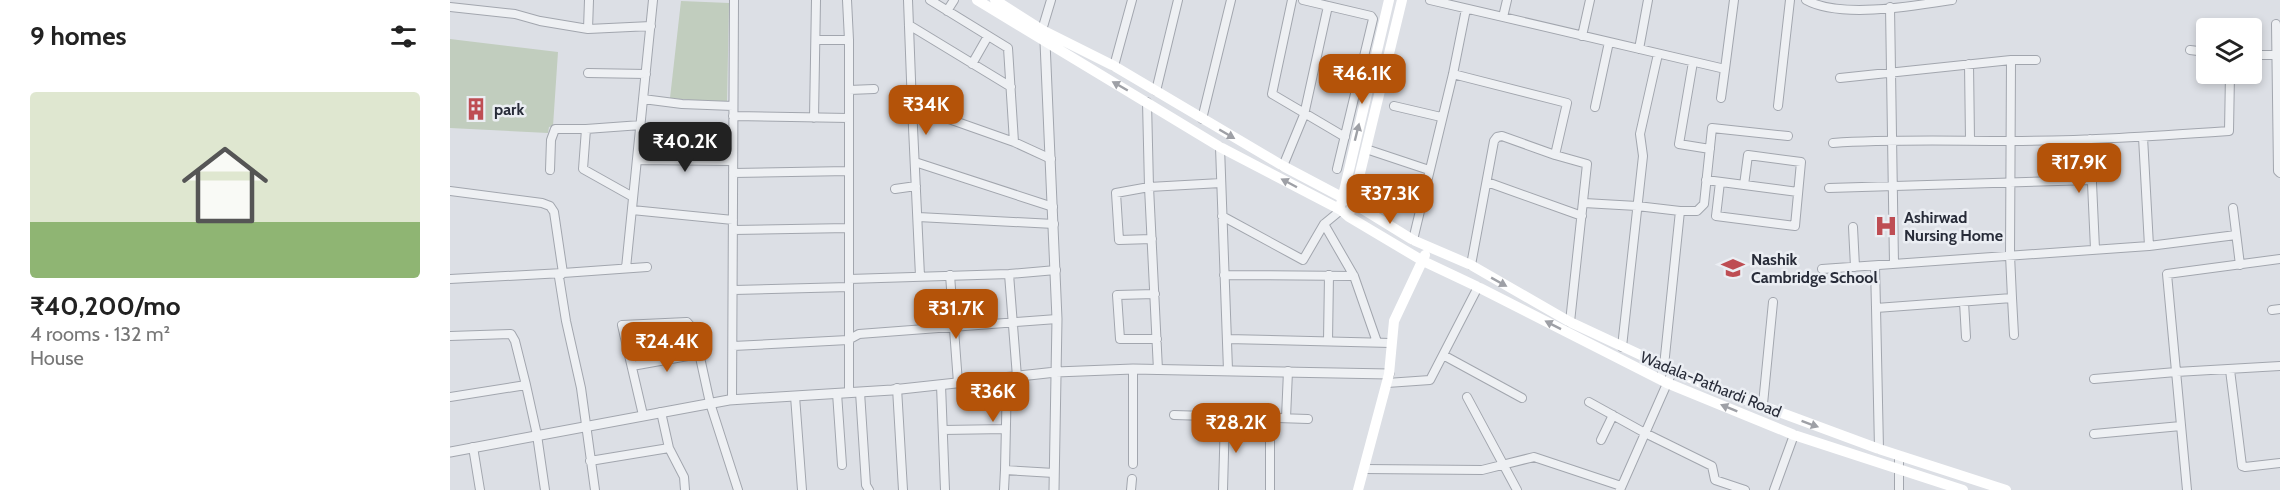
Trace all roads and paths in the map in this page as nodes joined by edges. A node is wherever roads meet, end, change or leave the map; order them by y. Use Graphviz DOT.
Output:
graph roads {
  1 [pos="590,0"];
  2 [pos="653,0"];
  3 [pos="734,0"];
  4 [pos="816,0"];
  5 [pos="847,0"];
  6 [pos="908,0"];
  7 [pos="930,0"];
  8 [pos="954,0"];
  9 [pos="977,0"];
  10 [pos="995,0"];
  11 [pos="1051,0"];
  12 [pos="1132,0"];
  13 [pos="1178,0"];
  14 [pos="1231,0"];
  15 [pos="1292,0"];
  16 [pos="1303,0"];
  17 [pos="1389,0"];
  18 [pos="1402,0"];
  19 [pos="1430,0"];
  20 [pos="1507,0"];
  21 [pos="1590,0"];
  22 [pos="1648,0"];
  23 [pos="1734,0"];
  24 [pos="1790,0"];
  25 [pos="1806,0"];
  26 [pos="1952,0"];
  27 [pos="1333,4"];
  28 [pos="450,7"];
  29 [pos="1890,7"];
  30 [pos="1466,9"];
  31 [pos="947,10"];
  32 [pos="1503,17"];
  33 [pos="2276,24"];
  34 [pos="909,25"];
  35 [pos="651,26"];
  36 [pos="588,28"];
  37 [pos="1045,35"];
  38 [pos="988,36"];
  39 [pos="1582,36"];
  40 [pos="816,40"];
  41 [pos="849,40"];
  42 [pos="1609,42"];
  43 [pos="1639,49"];
  44 [pos="2190,50"];
  45 [pos="2196,51"];
  46 [pos="1658,54"];
  47 [pos="2262,55"];
  48 [pos="2276,55"];
  49 [pos="2011,60"];
  50 [pos="2036,60"];
  51 [pos="1694,62"];
  52 [pos="972,63"];
  53 [pos="1970,64"];
  54 [pos="1114,66"];
  55 [pos="1725,69"];
  56 [pos="588,73"];
  57 [pos="1891,73"];
  58 [pos="646,74"];
  59 [pos="1454,74"];
  60 [pos="1840,78"];
  61 [pos="2230,84"];
  62 [pos="1011,87"];
  63 [pos="874,89"];
  64 [pos="849,90"];
  65 [pos="1156,92"];
  66 [pos="1721,98"];
  67 [pos="643,99"];
  68 [pos="1147,102"];
  69 [pos="734,106"];
  70 [pos="912,106"];
  71 [pos="1394,106"];
  72 [pos="1778,106"];
  73 [pos="1595,107"];
  74 [pos="1305,115"];
  75 [pos="734,116"];
  76 [pos="1442,117"];
  77 [pos="814,118"];
  78 [pos="849,118"];
  79 [pos="1202,119"];
  80 [pos="641,125"];
  81 [pos="586,129"];
  82 [pos="2279,134"];
  83 [pos="1788,136"];
  84 [pos="1345,137"];
  85 [pos="2143,137"];
  86 [pos="1892,139"];
  87 [pos="2090,139"];
  88 [pos="1970,140"];
  89 [pos="2011,141"];
  90 [pos="1014,142"];
  91 [pos="1833,142"];
  92 [pos="1220,147"];
  93 [pos="1366,149"];
  94 [pos="1710,149"];
  95 [pos="1555,155"];
  96 [pos="1051,159"];
  97 [pos="637,160"];
  98 [pos="733,161"];
  99 [pos="915,162"];
  100 [pos="1283,166"];
  101 [pos="1337,169"];
  102 [pos="550,170"];
  103 [pos="1429,170"];
  104 [pos="849,171"];
  105 [pos="733,173"];
  106 [pos="2280,173"];
  107 [pos="1706,180"];
  108 [pos="2092,180"];
  109 [pos="1487,182"];
  110 [pos="1720,182"];
  111 [pos="1221,183"];
  112 [pos="2010,183"];
  113 [pos="1744,185"];
  114 [pos="916,186"];
  115 [pos="1893,186"];
  116 [pos="1149,187"];
  117 [pos="1829,188"];
  118 [pos="895,189"];
  119 [pos="450,191"];
  120 [pos="1798,192"];
  121 [pos="633,197"];
  122 [pos="1341,197"];
  123 [pos="1353,203"];
  124 [pos="1584,203"];
  125 [pos="1637,206"];
  126 [pos="1053,207"];
  127 [pos="2233,208"];
  128 [pos="632,210"];
  129 [pos="1680,211"];
  130 [pos="1345,214"];
  131 [pos="1222,216"];
  132 [pos="1582,216"];
  133 [pos="918,217"];
  134 [pos="733,220"];
  135 [pos="1054,224"];
  136 [pos="1323,224"];
  137 [pos="1852,227"];
  138 [pos="849,228"];
  139 [pos="733,230"];
  140 [pos="2236,235"];
  141 [pos="1152,239"];
  142 [pos="1413,240"];
  143 [pos="2149,246"];
  144 [pos="1428,247"];
  145 [pos="2095,249"];
  146 [pos="2010,255"];
  147 [pos="2280,259"];
  148 [pos="1303,260"];
  149 [pos="1423,261"];
  150 [pos="1894,264"];
  151 [pos="1471,265"];
  152 [pos="2240,265"];
  153 [pos="1875,266"];
  154 [pos="647,267"];
  155 [pos="1855,267"];
  156 [pos="626,268"];
  157 [pos="1822,269"];
  158 [pos="1056,270"];
  159 [pos="563,273"];
  160 [pos="1008,274"];
  161 [pos="950,275"];
  162 [pos="1224,275"];
  163 [pos="1297,275"];
  164 [pos="1329,275"];
  165 [pos="920,276"];
  166 [pos="1354,276"];
  167 [pos="450,279"];
  168 [pos="849,283"];
  169 [pos="1479,287"];
  170 [pos="734,290"];
  171 [pos="1155,294"];
  172 [pos="2012,298"];
  173 [pos="1773,302"];
  174 [pos="1964,302"];
  175 [pos="1876,308"];
  176 [pos="1057,319"];
  177 [pos="1570,322"];
  178 [pos="1011,323"];
  179 [pos="953,327"];
  180 [pos="450,336"];
  181 [pos="2014,336"];
  182 [pos="1966,337"];
  183 [pos="1157,339"];
  184 [pos="1227,339"];
  185 [pos="848,340"];
  186 [pos="1328,341"];
  187 [pos="1377,342"];
  188 [pos="1391,343"];
  189 [pos="733,346"];
  190 [pos="1622,347"];
  191 [pos="699,354"];
  192 [pos="1443,355"];
  193 [pos="632,366"];
  194 [pos="2280,366"];
  195 [pos="1668,368"];
  196 [pos="1133,369"];
  197 [pos="1158,370"];
  198 [pos="1228,370"];
  199 [pos="2230,370"];
  200 [pos="1288,371"];
  201 [pos="1056,372"];
  202 [pos="2176,372"];
  203 [pos="1012,377"];
  204 [pos="1388,378"];
  205 [pos="2094,379"];
  206 [pos="1664,381"];
  207 [pos="958,383"];
  208 [pos="526,385"];
  209 [pos="941,385"];
  210 [pos="897,388"];
  211 [pos="849,392"];
  212 [pos="860,392"];
  213 [pos="837,393"];
  214 [pos="795,396"];
  215 [pos="450,397"];
  216 [pos="1467,397"];
  217 [pos="1522,398"];
  218 [pos="732,400"];
  219 [pos="1589,402"];
  220 [pos="710,404"];
  221 [pos="1763,404"];
  222 [pos="661,412"];
  223 [pos="643,415"];
  224 [pos="1613,415"];
  225 [pos="1174,416"];
  226 [pos="1225,416"];
  227 [pos="1270,418"];
  228 [pos="1286,418"];
  229 [pos="1308,419"];
  230 [pos="586,426"];
  231 [pos="2181,426"];
  232 [pos="1006,429"];
  233 [pos="943,430"];
  234 [pos="1645,433"];
  235 [pos="2094,434"];
  236 [pos="537,435"];
  237 [pos="1794,435"];
  238 [pos="1601,441"];
  239 [pos="473,447"];
  240 [pos="669,448"];
  241 [pos="1879,449"];
  242 [pos="450,452"];
  243 [pos="1899,456"];
  244 [pos="590,461"];
  245 [pos="2280,463"];
  246 [pos="1133,464"];
  247 [pos="842,465"];
  248 [pos="1505,466"];
  249 [pos="1364,469"];
  250 [pos="1005,470"];
  251 [pos="1899,470"];
  252 [pos="1054,473"];
  253 [pos="1958,473"];
  254 [pos="1132,479"];
  255 [pos="1620,488"];
  256 [pos="480,490"];
  257 [pos="545,490"];
  258 [pos="595,490"];
  259 [pos="686,490"];
  260 [pos="738,490"];
  261 [pos="802,490"];
  262 [pos="869,490"];
  263 [pos="903,490"];
  264 [pos="945,490"];
  265 [pos="1004,490"];
  266 [pos="1053,490"];
  267 [pos="1131,490"];
  268 [pos="1223,490"];
  269 [pos="1270,490"];
  270 [pos="1358,490"];
  271 [pos="1517,490"];
  272 [pos="1745,490"];
  273 [pos="1774,490"];
  274 [pos="1899,490"];
  275 [pos="1960,490"];
  276 [pos="2005,490"];
  277 [pos="2187,490"];
  1 -- 36 [label="street"];
  2 -- 35 [label="street"];
  3 -- 69 [label="street"];
  4 -- 40 [label="street"];
  5 -- 41 [label="street"];
  6 -- 34 [label="street"];
  7 -- 31 [label="street"];
  8 -- 31 [label="street"];
  9 -- 37 [label="main road"];
  10 -- 37 [label="main road"];
  11 -- 37 [label="street"];
  12 -- 54 [label="street"];
  13 -- 65 [label="street"];
  14 -- 79 [label="street"];
  15 -- 74 [label="street"];
  16 -- 27 [label="street"];
  122 -- 17 [label="main road, one-way"];
  18 -- 93 [label="main road"];
  19 -- 30 [label="street"];
  20 -- 32 [label="street"];
  21 -- 39 [label="street"];
  22 -- 43 [label="street"];
  23 -- 55 [label="street"];
  24 -- 72 [label="street"];
  25 -- 29 [label="street"];
  26 -- 29 [label="street"];
  27 -- 74 [label="street"];
  27 -- 84 [label="street"];
  28 -- 36 [label="street"];
  29 -- 57 [label="street"];
  30 -- 32 [label="street"];
  30 -- 59 [label="street"];
  31 -- 38 [label="street"];
  32 -- 39 [label="street"];
  33 -- 48 [label="street"];
  34 -- 52 [label="street"];
  34 -- 70 [label="street"];
  35 -- 36 [label="street"];
  35 -- 58 [label="street"];
  37 -- 54 [label="main road, Wadala-Pathardi Road"];
  68 -- 37 [label="main road, Wadala-Pathardi Road, one-way"];
  37 -- 96 [label="street"];
  38 -- 52 [label="street"];
  38 -- 62 [label="street"];
  39 -- 42 [label="street"];
  40 -- 41 [label="street"];
  40 -- 77 [label="street"];
  41 -- 64 [label="street"];
  42 -- 43 [label="street"];
  42 -- 73 [label="street"];
  43 -- 46 [label="street"];
  44 -- 45 [label="street"];
  46 -- 51 [label="street"];
  46 -- 125 [label="street"];
  47 -- 48 [label="street"];
  48 -- 82 [label="street"];
  49 -- 50 [label="street"];
  49 -- 53 [label="street"];
  49 -- 89 [label="street"];
  51 -- 55 [label="street"];
  51 -- 94 [label="street"];
  52 -- 62 [label="street"];
  53 -- 57 [label="street"];
  53 -- 88 [label="street"];
  54 -- 65 [label="main road, Wadala-Pathardi Road"];
  55 -- 66 [label="street"];
  56 -- 58 [label="street"];
  57 -- 60 [label="street"];
  57 -- 86 [label="street"];
  58 -- 67 [label="street"];
  59 -- 76 [label="street"];
  59 -- 95 [label="street"];
  61 -- 85 [label="street"];
  62 -- 90 [label="street"];
  63 -- 64 [label="street"];
  64 -- 78 [label="street"];
  65 -- 79 [label="main road, Wadala-Pathardi Road"];
  67 -- 69 [label="street"];
  67 -- 80 [label="street"];
  68 -- 92 [label="main road, Wadala-Pathardi Road"];
  68 -- 116 [label="street"];
  69 -- 75 [label="street"];
  70 -- 90 [label="street"];
  70 -- 99 [label="street"];
  71 -- 76 [label="street"];
  74 -- 84 [label="street"];
  74 -- 100 [label="street"];
  75 -- 77 [label="street"];
  75 -- 98 [label="street"];
  76 -- 103 [label="street"];
  77 -- 78 [label="street"];
  78 -- 104 [label="street"];
  79 -- 100 [label="main road, Wadala-Pathardi Road, one-way"];
  80 -- 81 [label="street"];
  80 -- 97 [label="street"];
  81 -- 102 [label="street"];
  81 -- 121 [label="street"];
  82 -- 106 [label="street"];
  83 -- 94 [label="street"];
  84 -- 101 [label="street"];
  85 -- 87 [label="street"];
  85 -- 143 [label="street"];
  86 -- 88 [label="street"];
  86 -- 91 [label="street"];
  86 -- 115 [label="street"];
  87 -- 89 [label="street"];
  87 -- 108 [label="street"];
  88 -- 89 [label="street"];
  89 -- 112 [label="street"];
  90 -- 96 [label="street"];
  92 -- 111 [label="street"];
  130 -- 92 [label="main road, Wadala-Pathardi Road, one-way"];
  93 -- 103 [label="street"];
  93 -- 123 [label="main road"];
  94 -- 107 [label="street"];
  95 -- 109 [label="street"];
  95 -- 124 [label="street"];
  96 -- 126 [label="street"];
  97 -- 98 [label="street"];
  97 -- 121 [label="street"];
  98 -- 105 [label="street"];
  99 -- 114 [label="street"];
  99 -- 126 [label="street"];
  100 -- 122 [label="main road, Wadala-Pathardi Road"];
  103 -- 142 [label="street"];
  104 -- 105 [label="street"];
  104 -- 138 [label="street"];
  105 -- 134 [label="street"];
  107 -- 110 [label="street"];
  107 -- 129 [label="street"];
  108 -- 112 [label="street"];
  108 -- 145 [label="street"];
  109 -- 132 [label="street"];
  109 -- 151 [label="street"];
  110 -- 113 [label="street"];
  110 -- 120 [label="street"];
  111 -- 116 [label="street"];
  111 -- 131 [label="street"];
  112 -- 115 [label="street"];
  112 -- 146 [label="street"];
  113 -- 120 [label="street"];
  113 -- 120 [label="street"];
  114 -- 118 [label="street"];
  114 -- 133 [label="street"];
  115 -- 117 [label="street"];
  115 -- 150 [label="street"];
  116 -- 141 [label="street"];
  116 -- 141 [label="street"];
  119 -- 159 [label="street"];
  121 -- 128 [label="street"];
  122 -- 123 [label="main road, Wadala-Pathardi Road"];
  122 -- 130 [label="main road"];
  123 -- 130 [label="main road"];
  123 -- 142 [label="main road, Wadala-Pathardi Road"];
  124 -- 125 [label="street"];
  124 -- 132 [label="street"];
  125 -- 129 [label="street"];
  125 -- 190 [label="street"];
  126 -- 135 [label="street"];
  127 -- 140 [label="street"];
  128 -- 134 [label="street"];
  128 -- 156 [label="street"];
  129 -- 195 [label="street"];
  130 -- 136 [label="street"];
  130 -- 149 [label="main road, Wadala-Pathardi Road"];
  131 -- 148 [label="street"];
  131 -- 162 [label="street"];
  132 -- 177 [label="street"];
  133 -- 135 [label="street"];
  133 -- 165 [label="street"];
  134 -- 139 [label="street"];
  135 -- 158 [label="street"];
  136 -- 148 [label="street"];
  136 -- 166 [label="street"];
  137 -- 155 [label="street"];
  138 -- 139 [label="street"];
  138 -- 168 [label="street"];
  139 -- 170 [label="street"];
  140 -- 143 [label="street"];
  140 -- 152 [label="street"];
  141 -- 171 [label="street"];
  142 -- 144 [label="main road, Wadala-Pathardi Road"];
  143 -- 145 [label="street"];
  144 -- 149 [label="main road"];
  144 -- 151 [label="main road, Wadala-Pathardi Road"];
  145 -- 146 [label="street"];
  146 -- 150 [label="street"];
  146 -- 172 [label="street"];
  147 -- 152 [label="street"];
  148 -- 163 [label="street"];
  149 -- 169 [label="main road, Wadala-Pathardi Road"];
  149 -- 188 [label="main road"];
  150 -- 153 [label="street"];
  151 -- 177 [label="main road, Wadala-Pathardi Road, one-way"];
  152 -- 202 [label="street"];
  153 -- 155 [label="street"];
  153 -- 175 [label="street"];
  154 -- 156 [label="street"];
  155 -- 157 [label="street"];
  156 -- 159 [label="street"];
  158 -- 160 [label="street"];
  158 -- 176 [label="street"];
  159 -- 167 [label="street"];
  159 -- 230 [label="street"];
  160 -- 161 [label="street"];
  160 -- 178 [label="street"];
  161 -- 165 [label="street"];
  161 -- 179 [label="street"];
  162 -- 163 [label="street"];
  162 -- 184 [label="street"];
  163 -- 164 [label="street"];
  164 -- 166 [label="street"];
  164 -- 186 [label="street"];
  165 -- 168 [label="street"];
  166 -- 187 [label="street"];
  168 -- 170 [label="street"];
  168 -- 185 [label="street"];
  169 -- 192 [label="street"];
  206 -- 169 [label="main road, Wadala-Pathardi Road, one-way"];
  170 -- 189 [label="street"];
  171 -- 183 [label="street"];
  171 -- 183 [label="street"];
  172 -- 174 [label="street"];
  172 -- 181 [label="street"];
  173 -- 221 [label="street"];
  174 -- 175 [label="street"];
  174 -- 182 [label="street"];
  175 -- 241 [label="street"];
  176 -- 178 [label="street"];
  176 -- 201 [label="street"];
  177 -- 190 [label="main road, Wadala-Pathardi Road"];
  178 -- 179 [label="street"];
  178 -- 203 [label="street"];
  179 -- 185 [label="street"];
  179 -- 207 [label="street"];
  180 -- 208 [label="street"];
  183 -- 197 [label="street"];
  184 -- 186 [label="street"];
  184 -- 198 [label="street"];
  185 -- 189 [label="street"];
  185 -- 211 [label="street"];
  186 -- 187 [label="street"];
  187 -- 188 [label="street"];
  188 -- 204 [label="main road"];
  189 -- 218 [label="street"];
  190 -- 195 [label="main road, Wadala-Pathardi Road"];
  191 -- 193 [label="street"];
  191 -- 193 [label="street"];
  191 -- 220 [label="street"];
  192 -- 204 [label="street"];
  192 -- 217 [label="street"];
  193 -- 223 [label="street"];
  194 -- 199 [label="street"];
  195 -- 206 [label="street"];
  195 -- 221 [label="main road, Wadala-Pathardi Road"];
  196 -- 197 [label="street"];
  196 -- 201 [label="street"];
  196 -- 246 [label="street"];
  197 -- 198 [label="street"];
  198 -- 200 [label="street"];
  199 -- 202 [label="street"];
  199 -- 245 [label="street"];
  200 -- 204 [label="street"];
  200 -- 228 [label="street"];
  201 -- 203 [label="street"];
  201 -- 252 [label="street"];
  202 -- 205 [label="street"];
  202 -- 231 [label="street"];
  203 -- 207 [label="street"];
  203 -- 232 [label="street"];
  204 -- 249 [label="main road"];
  206 -- 234 [label="street"];
  237 -- 206 [label="main road, Wadala-Pathardi Road, one-way"];
  207 -- 209 [label="street"];
  208 -- 215 [label="street"];
  208 -- 236 [label="street"];
  209 -- 210 [label="street"];
  209 -- 233 [label="street"];
  210 -- 212 [label="street"];
  210 -- 263 [label="street"];
  211 -- 212 [label="street"];
  211 -- 213 [label="street"];
  212 -- 262 [label="street"];
  213 -- 214 [label="street"];
  213 -- 247 [label="street"];
  214 -- 218 [label="street"];
  214 -- 261 [label="street"];
  216 -- 248 [label="street"];
  218 -- 220 [label="street"];
  219 -- 224 [label="street"];
  220 -- 222 [label="street"];
  220 -- 260 [label="street"];
  221 -- 241 [label="main road, Wadala-Pathardi Road, one-way"];
  222 -- 223 [label="street"];
  222 -- 240 [label="street"];
  223 -- 230 [label="street"];
  224 -- 234 [label="street"];
  224 -- 238 [label="street"];
  225 -- 226 [label="street"];
  226 -- 227 [label="street"];
  226 -- 268 [label="street"];
  227 -- 228 [label="street"];
  227 -- 269 [label="street"];
  228 -- 229 [label="street"];
  230 -- 236 [label="street"];
  230 -- 244 [label="street"];
  231 -- 235 [label="street"];
  231 -- 277 [label="street"];
  232 -- 233 [label="street"];
  232 -- 250 [label="street"];
  233 -- 264 [label="street"];
  234 -- 255 [label="street"];
  234 -- 272 [label="street"];
  236 -- 239 [label="street"];
  236 -- 257 [label="street"];
  237 -- 251 [label="main road, Wadala-Pathardi Road"];
  237 -- 273 [label="street"];
  239 -- 242 [label="street"];
  239 -- 256 [label="street"];
  240 -- 244 [label="street"];
  240 -- 259 [label="street"];
  241 -- 243 [label="main road, Wadala-Pathardi Road"];
  243 -- 251 [label="street"];
  243 -- 253 [label="main road, Wadala-Pathardi Road"];
  244 -- 258 [label="street"];
  248 -- 249 [label="street"];
  248 -- 255 [label="street"];
  248 -- 271 [label="street"];
  249 -- 270 [label="main road"];
  250 -- 252 [label="street"];
  250 -- 265 [label="street"];
  251 -- 274 [label="street"];
  251 -- 275 [label="main road, Wadala-Pathardi Road"];
  252 -- 266 [label="street"];
  253 -- 275 [label="street"];
  253 -- 276 [label="main road, Wadala-Pathardi Road"];
  254 -- 267 [label="street"];
}
